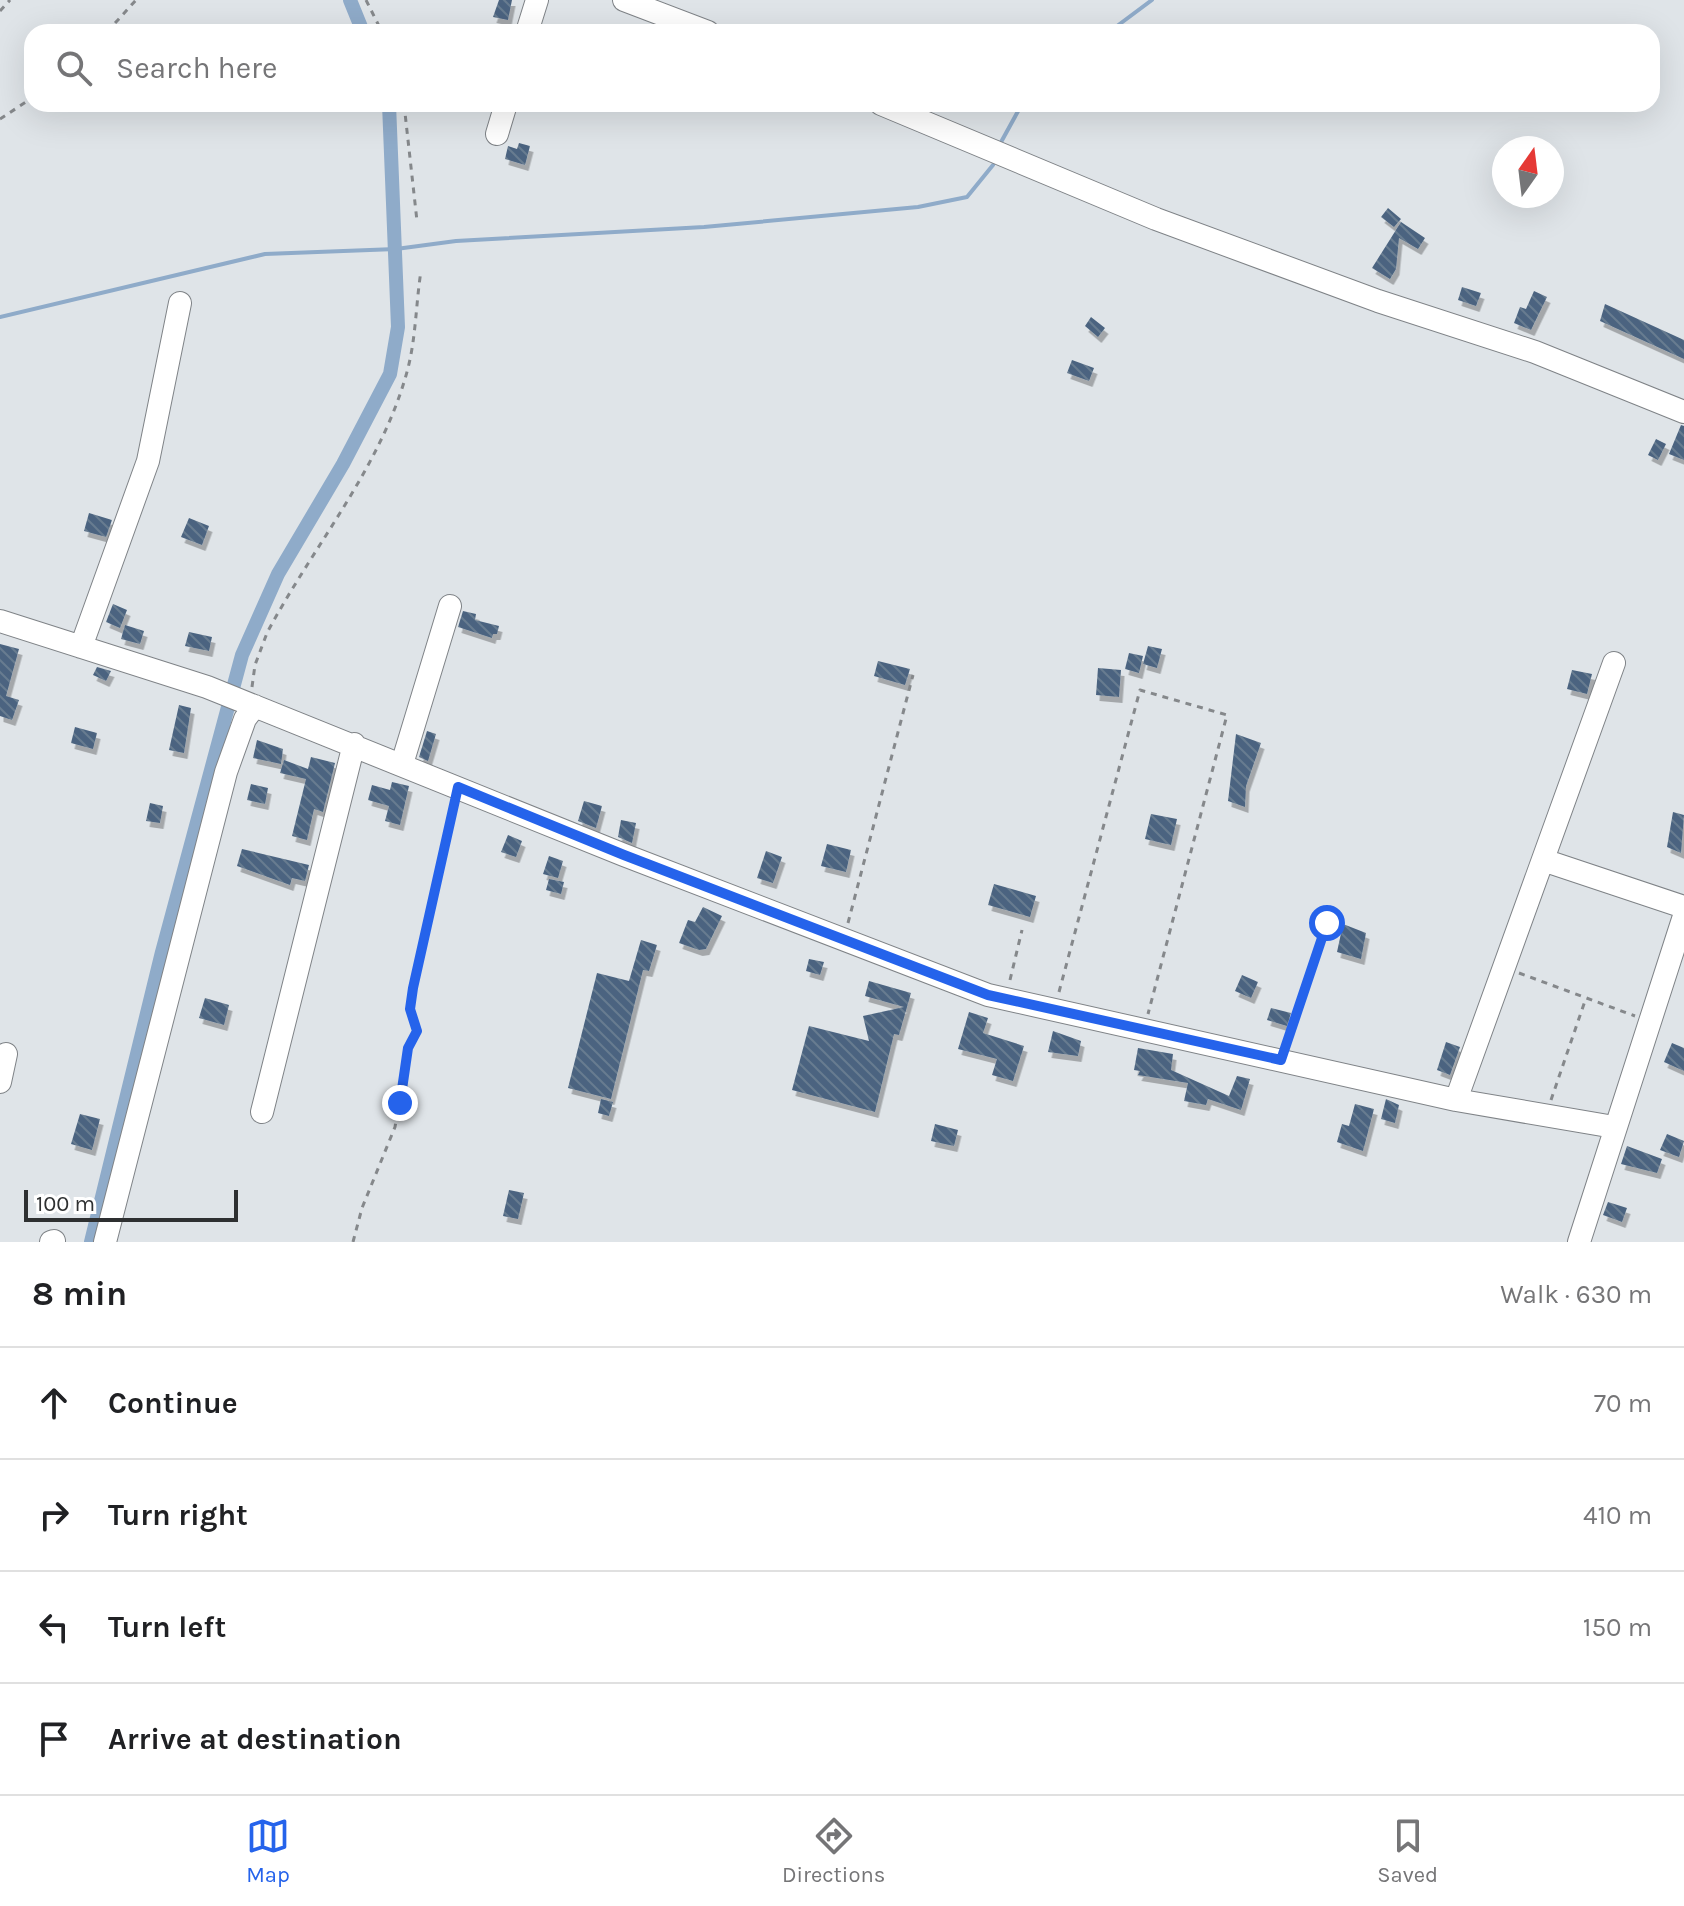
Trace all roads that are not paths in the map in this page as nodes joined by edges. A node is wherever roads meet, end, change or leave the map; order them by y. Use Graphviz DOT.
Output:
graph roads {
  1 [pos="537,0"];
  2 [pos="624,0"];
  3 [pos="530,24"];
  4 [pos="687,24"];
  5 [pos="504,112"];
  6 [pos="900,112"];
  7 [pos="497,134"];
  8 [pos="180,303"];
  9 [pos="1684,412"];
  10 [pos="450,606"];
  11 [pos="0,621"];
  12 [pos="81,647"];
  13 [pos="1614,663"];
  14 [pos="252,704"];
  15 [pos="354,744"];
  16 [pos="402,764"];
  17 [pos="1543,860"];
  18 [pos="1684,907"];
  19 [pos="1684,916"];
  20 [pos="6,1054"];
  21 [pos="0,1082"];
  22 [pos="1456,1100"];
  23 [pos="262,1112"];
  24 [pos="1614,1127"];
  25 [pos="105,1242"];
  26 [pos="1579,1242"];
  1 -- 3 [label="street"];
  2 -- 4 [label="street"];
  5 -- 7 [label="street"];
  6 -- 9 [label="street"];
  8 -- 12 [label="street"];
  10 -- 16 [label="street"];
  11 -- 12 [label="street"];
  12 -- 14 [label="street"];
  13 -- 17 [label="street"];
  14 -- 15 [label="street"];
  14 -- 25 [label="street"];
  15 -- 16 [label="street"];
  15 -- 23 [label="street"];
  16 -- 22 [label="street"];
  17 -- 18 [label="street"];
  17 -- 22 [label="street"];
  19 -- 24 [label="street"];
  20 -- 21 [label="street"];
  22 -- 24 [label="street"];
  24 -- 26 [label="street"];
}
